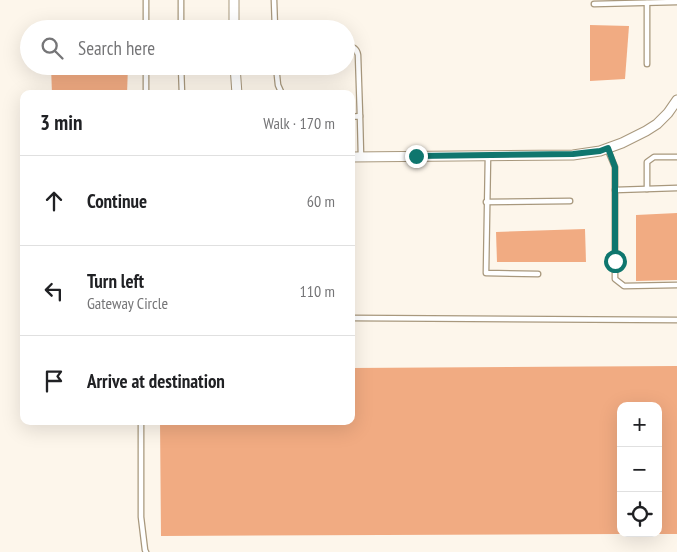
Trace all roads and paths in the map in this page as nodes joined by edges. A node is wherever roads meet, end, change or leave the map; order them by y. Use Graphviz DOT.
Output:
graph roads {
  1 [pos="146,0"];
  2 [pos="181,0"];
  3 [pos="234,0"];
  4 [pos="274,0"];
  5 [pos="677,2"];
  6 [pos="647,3"];
  7 [pos="594,4"];
  8 [pos="146,20"];
  9 [pos="181,20"];
  10 [pos="234,20"];
  11 [pos="275,20"];
  12 [pos="355,48"];
  13 [pos="647,64"];
  14 [pos="146,75"];
  15 [pos="181,75"];
  16 [pos="236,75"];
  17 [pos="277,75"];
  18 [pos="146,90"];
  19 [pos="182,90"];
  20 [pos="237,90"];
  21 [pos="280,90"];
  22 [pos="677,100"];
  23 [pos="355,116"];
  24 [pos="360,116"];
  25 [pos="608,148"];
  26 [pos="488,155"];
  27 [pos="355,157"];
  28 [pos="362,157"];
  29 [pos="677,157"];
  30 [pos="677,188"];
  31 [pos="647,189"];
  32 [pos="615,190"];
  33 [pos="570,201"];
  34 [pos="486,202"];
  35 [pos="538,274"];
  36 [pos="677,285"];
  37 [pos="355,318"];
  38 [pos="677,320"];
  39 [pos="141,425"];
  40 [pos="146,552"];
  1 -- 8 [label="lane"];
  2 -- 9 [label="lane"];
  3 -- 10 [label="street"];
  4 -- 11 [label="lane"];
  5 -- 6 [label="lane"];
  6 -- 7 [label="lane"];
  6 -- 13 [label="lane"];
  12 -- 24 [label="lane"];
  14 -- 18 [label="lane"];
  15 -- 19 [label="lane"];
  16 -- 20 [label="street"];
  17 -- 21 [label="lane"];
  22 -- 25 [label="street"];
  23 -- 24 [label="lane"];
  24 -- 28 [label="lane"];
  25 -- 26 [label="street"];
  25 -- 32 [label="lane"];
  26 -- 28 [label="street"];
  26 -- 34 [label="lane"];
  27 -- 28 [label="street"];
  29 -- 31 [label="lane"];
  30 -- 31 [label="lane"];
  31 -- 32 [label="lane"];
  32 -- 36 [label="lane"];
  33 -- 34 [label="lane"];
  34 -- 35 [label="lane"];
  37 -- 38 [label="lane"];
  39 -- 40 [label="lane"];
}
